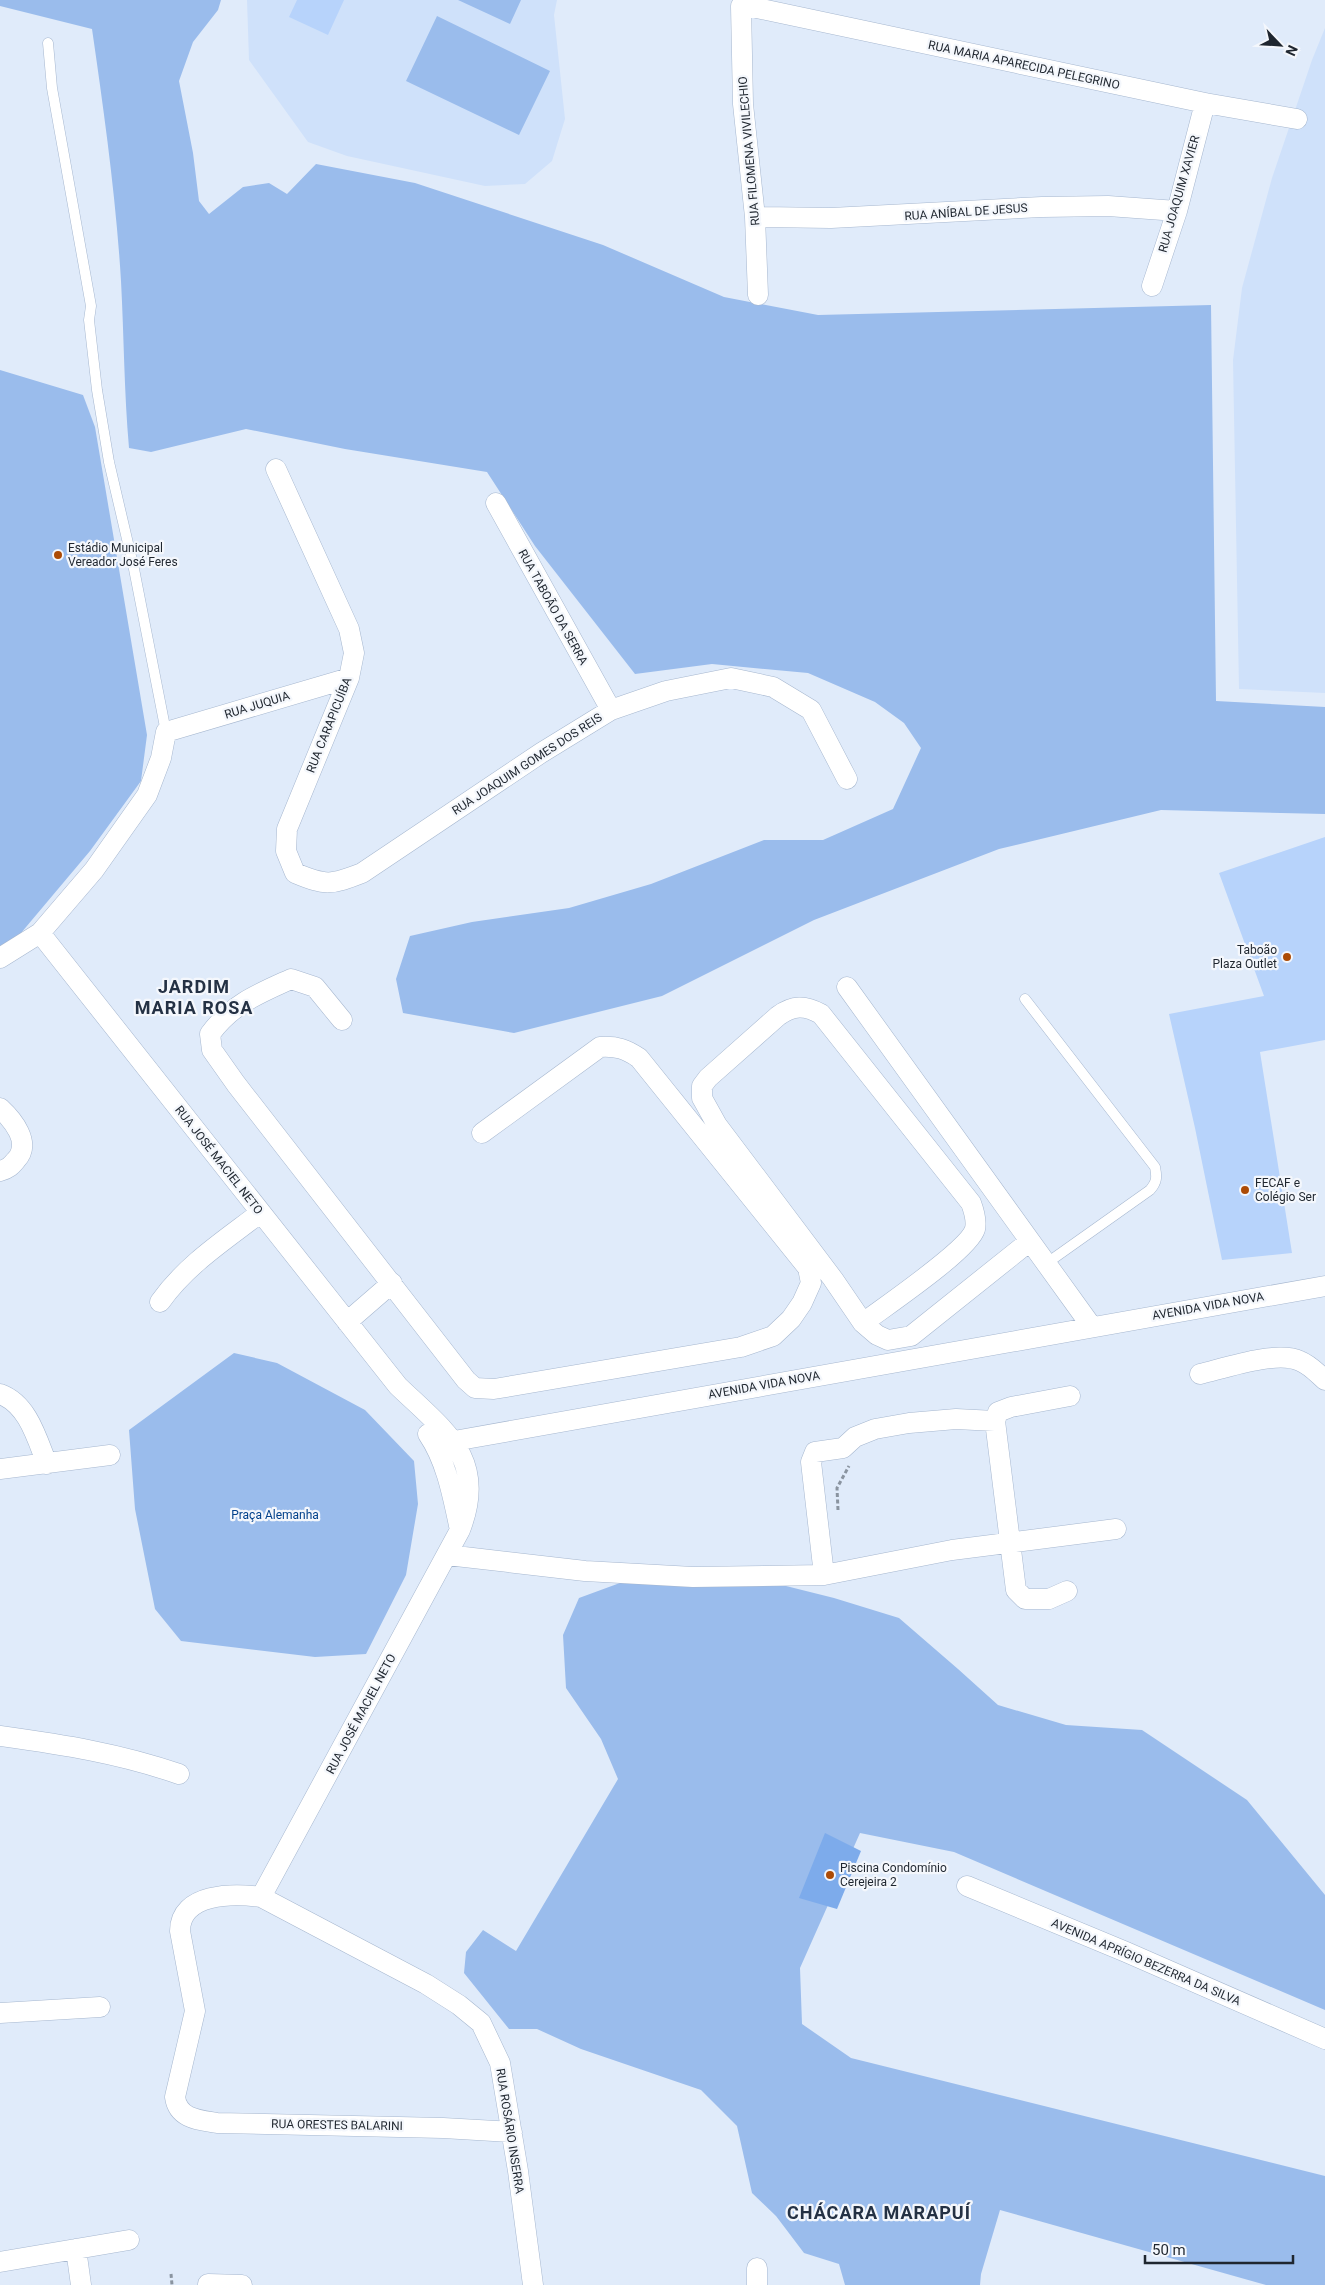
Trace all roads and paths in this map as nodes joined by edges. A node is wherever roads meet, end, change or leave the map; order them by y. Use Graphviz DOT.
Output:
graph roads {
  1 [pos="745,3"];
  2 [pos="48,43"];
  3 [pos="1205,103"];
  4 [pos="1297,119"];
  5 [pos="1176,211"];
  6 [pos="755,217"];
  7 [pos="1152,286"];
  8 [pos="758,295"];
  9 [pos="276,469"];
  10 [pos="496,503"];
  11 [pos="349,678"];
  12 [pos="611,710"];
  13 [pos="166,732"];
  14 [pos="847,779"];
  15 [pos="295,873"];
  16 [pos="40,933"];
  17 [pos="0,958"];
  18 [pos="847,987"];
  19 [pos="1025,999"];
  20 [pos="342,1020"];
  21 [pos="0,1108"];
  22 [pos="482,1133"];
  23 [pos="0,1171"];
  24 [pos="260,1212"];
  25 [pos="1030,1241"];
  26 [pos="1047,1264"];
  27 [pos="392,1283"];
  28 [pos="1325,1286"];
  29 [pos="160,1302"];
  30 [pos="347,1322"];
  31 [pos="863,1323"];
  32 [pos="1092,1327"];
  33 [pos="1200,1374"];
  34 [pos="1325,1380"];
  35 [pos="0,1394"];
  36 [pos="1070,1396"];
  37 [pos="995,1421"];
  38 [pos="445,1443"];
  39 [pos="110,1455"];
  40 [pos="47,1464"];
  41 [pos="850,1465"];
  42 [pos="0,1469"];
  43 [pos="838,1512"];
  44 [pos="1116,1529"];
  45 [pos="1012,1544"];
  46 [pos="447,1556"];
  47 [pos="824,1575"];
  48 [pos="1067,1591"];
  49 [pos="0,1736"];
  50 [pos="179,1774"];
  51 [pos="967,1886"];
  52 [pos="261,1897"];
  53 [pos="100,2007"];
  54 [pos="0,2013"];
  55 [pos="1325,2039"];
  56 [pos="512,2132"];
  57 [pos="129,2240"];
  58 [pos="76,2249"];
  59 [pos="0,2262"];
  60 [pos="171,2274"];
  61 [pos="208,2284"];
  62 [pos="81,2285"];
  63 [pos="172,2285"];
  64 [pos="242,2285"];
  65 [pos="533,2285"];
  1 -- 3 [label="street, RUA MARIA APARECIDA PELEGRINO"];
  1 -- 6 [label="street, RUA FILOMENA VIVILECHIO"];
  2 -- 13 [label="lane"];
  3 -- 4 [label="street, RUA MARIA APARECIDA PELEGRINO"];
  3 -- 5 [label="street, RUA JOAQUIM XAVIER"];
  5 -- 6 [label="street, RUA ANÍBAL DE JESUS"];
  5 -- 7 [label="street, RUA JOAQUIM XAVIER"];
  6 -- 8 [label="street, RUA FILOMENA VIVILECHIO"];
  9 -- 11 [label="street, RUA CARAPICUÍBA"];
  10 -- 12 [label="street, RUA TABOÃO DA SERRA"];
  11 -- 13 [label="street, RUA JUQUIA"];
  11 -- 15 [label="street, RUA CARAPICUÍBA"];
  12 -- 14 [label="street, RUA JOAQUIM GOMES DOS REIS"];
  12 -- 15 [label="street, RUA JOAQUIM GOMES DOS REIS"];
  13 -- 16 [label="street"];
  16 -- 17 [label="street"];
  16 -- 24 [label="street, RUA JOSÉ MACIEL NETO"];
  18 -- 25 [label="street"];
  19 -- 26 [label="lane"];
  20 -- 27 [label="street"];
  21 -- 23 [label="street"];
  22 -- 27 [label="street"];
  24 -- 29 [label="street"];
  24 -- 30 [label="street, RUA JOSÉ MACIEL NETO"];
  25 -- 26 [label="street"];
  25 -- 31 [label="street"];
  26 -- 32 [label="street"];
  27 -- 30 [label="street"];
  28 -- 32 [label="street, AVENIDA VIDA NOVA"];
  30 -- 38 [label="street, RUA JOSÉ MACIEL NETO"];
  31 -- 31 [label="street"];
  32 -- 38 [label="street, AVENIDA VIDA NOVA"];
  33 -- 34 [label="street"];
  35 -- 40 [label="street"];
  36 -- 37 [label="street"];
  37 -- 45 [label="street"];
  37 -- 47 [label="street"];
  38 -- 46 [label="street, RUA JOSÉ MACIEL NETO"];
  39 -- 40 [label="street"];
  40 -- 42 [label="street"];
  41 -- 43 [label="path"];
  44 -- 45 [label="street"];
  45 -- 47 [label="street"];
  45 -- 48 [label="street"];
  46 -- 47 [label="street"];
  46 -- 52 [label="street, RUA JOSÉ MACIEL NETO"];
  49 -- 50 [label="street"];
  51 -- 55 [label="street, AVENIDA APRÍGIO BEZERRA DA SILVA"];
  52 -- 56 [label="street, RUA ROSÁRIO INSERRA"];
  52 -- 56 [label="street, RUA ORESTES BALARINI"];
  53 -- 54 [label="street"];
  56 -- 65 [label="street, RUA ROSÁRIO INSERRA"];
  57 -- 58 [label="street"];
  58 -- 59 [label="street"];
  58 -- 62 [label="street"];
  60 -- 63 [label="path"];
  61 -- 64 [label="street"];
}
